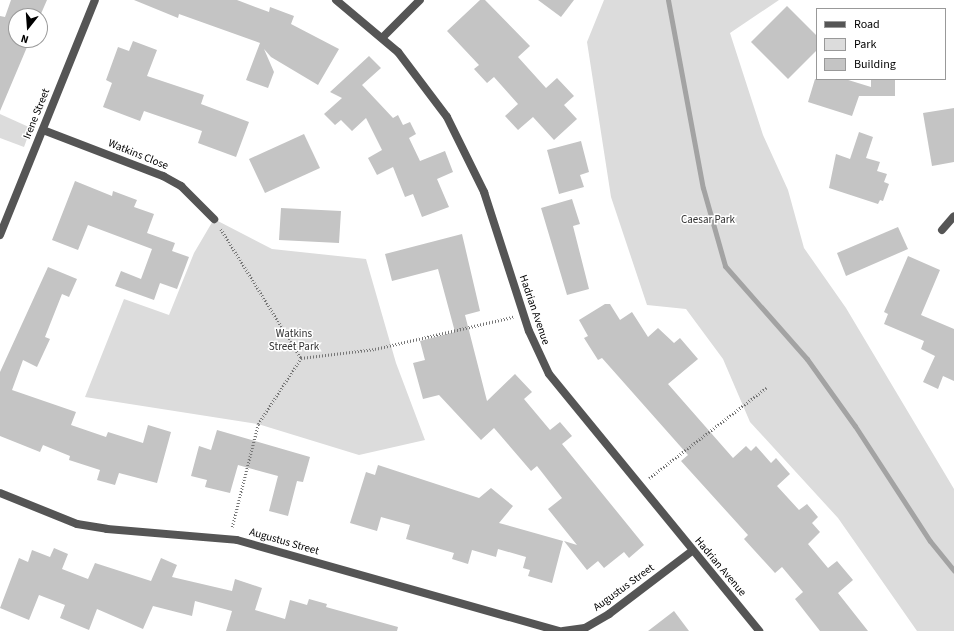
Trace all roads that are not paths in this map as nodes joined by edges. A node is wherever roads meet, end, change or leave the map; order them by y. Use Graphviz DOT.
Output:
graph roads {
  1 [pos="95,0"];
  2 [pos="336,0"];
  3 [pos="420,0"];
  4 [pos="383,37"];
  5 [pos="43,130"];
  6 [pos="954,216"];
  7 [pos="214,219"];
  8 [pos="942,230"];
  9 [pos="0,236"];
  10 [pos="0,493"];
  11 [pos="692,551"];
  12 [pos="559,631"];
  13 [pos="563,631"];
  14 [pos="759,631"];
  1 -- 5 [label="street, Irene Street"];
  2 -- 4 [label="street, Hadrian Avenue"];
  3 -- 4 [label="street"];
  4 -- 11 [label="street, Hadrian Avenue"];
  5 -- 7 [label="street, Watkins Close"];
  5 -- 9 [label="street, Irene Street"];
  6 -- 8 [label="street"];
  10 -- 12 [label="street, Augustus Street"];
  11 -- 13 [label="street, Augustus Street"];
  11 -- 14 [label="street, Hadrian Avenue"];
}
